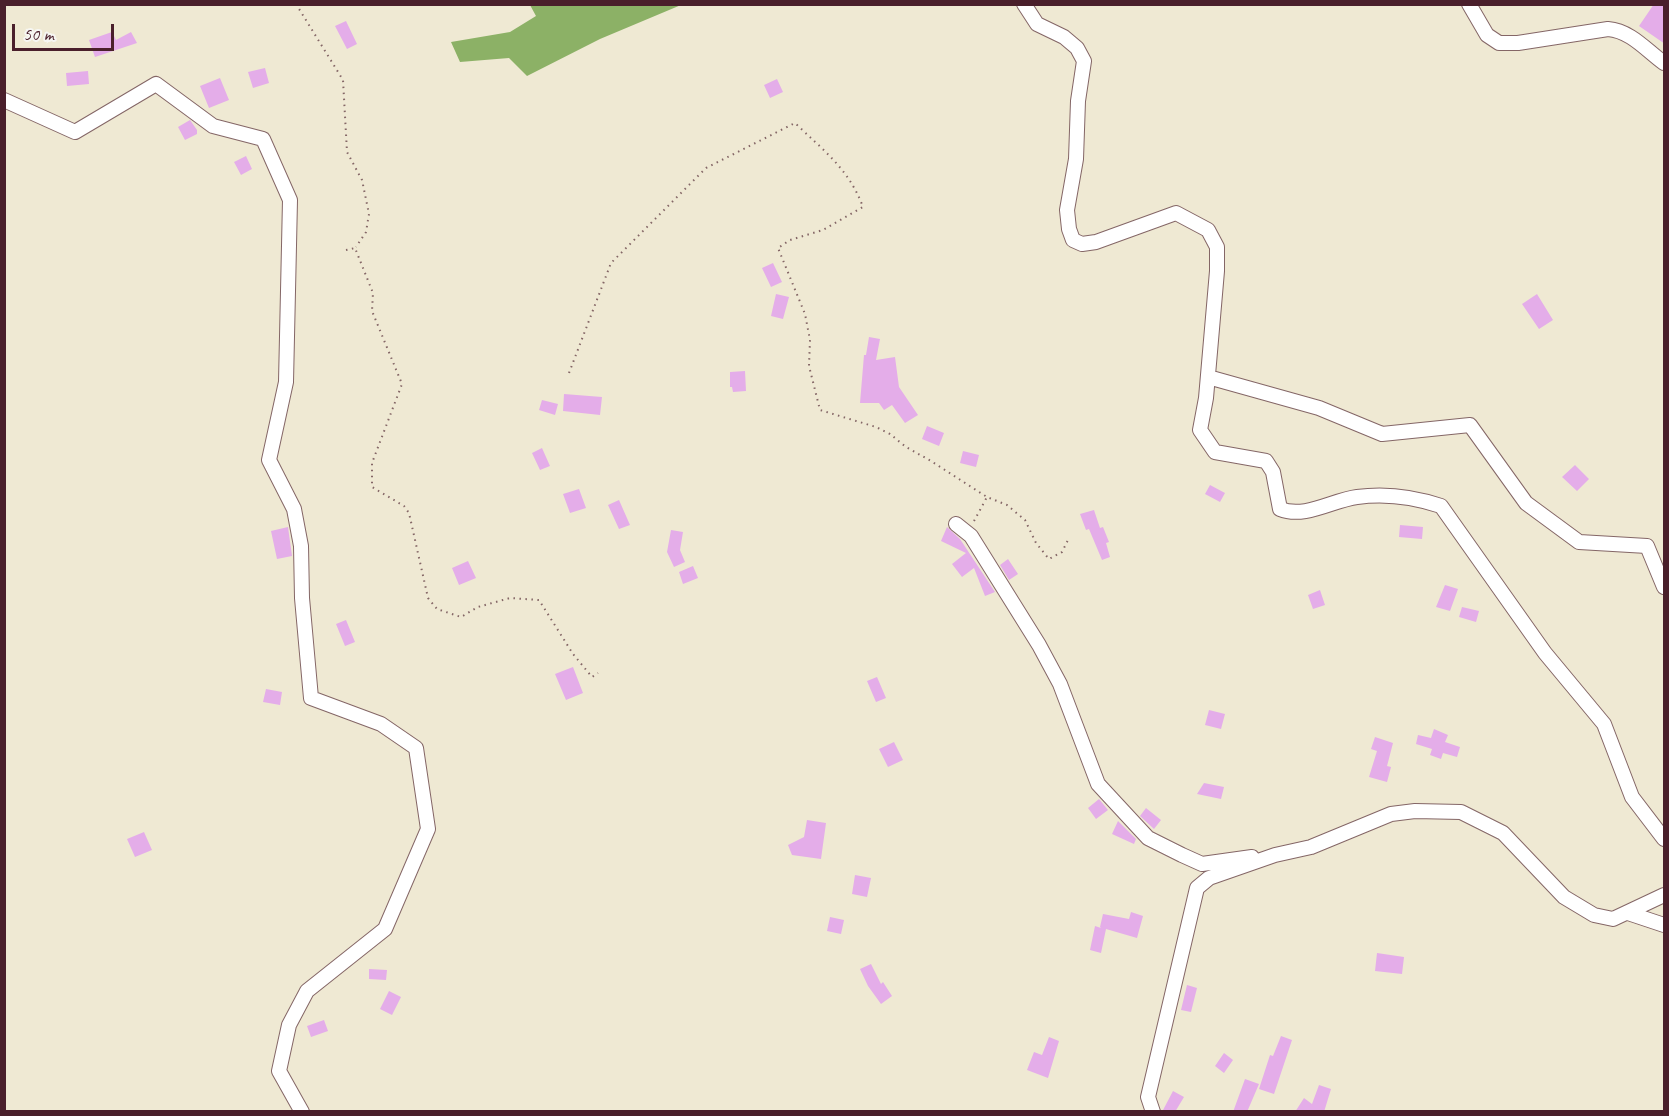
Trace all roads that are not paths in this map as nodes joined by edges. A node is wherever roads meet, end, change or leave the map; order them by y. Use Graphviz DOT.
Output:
graph roads {
  1 [pos="1024,4"];
  2 [pos="1469,4"];
  3 [pos="1665,63"];
  4 [pos="4,100"];
  5 [pos="1208,377"];
  6 [pos="962,527"];
  7 [pos="1665,587"];
  8 [pos="1665,839"];
  9 [pos="1275,855"];
  10 [pos="1665,896"];
  11 [pos="1628,913"];
  12 [pos="1665,925"];
  13 [pos="302,1112"];
  14 [pos="1153,1112"];
  1 -- 5 [label="street"];
  2 -- 3 [label="street"];
  4 -- 13 [label="street"];
  5 -- 7 [label="street"];
  5 -- 8 [label="street"];
  6 -- 9 [label="street"];
  9 -- 11 [label="street"];
  9 -- 14 [label="street"];
  10 -- 11 [label="street"];
  11 -- 12 [label="street"];
}
